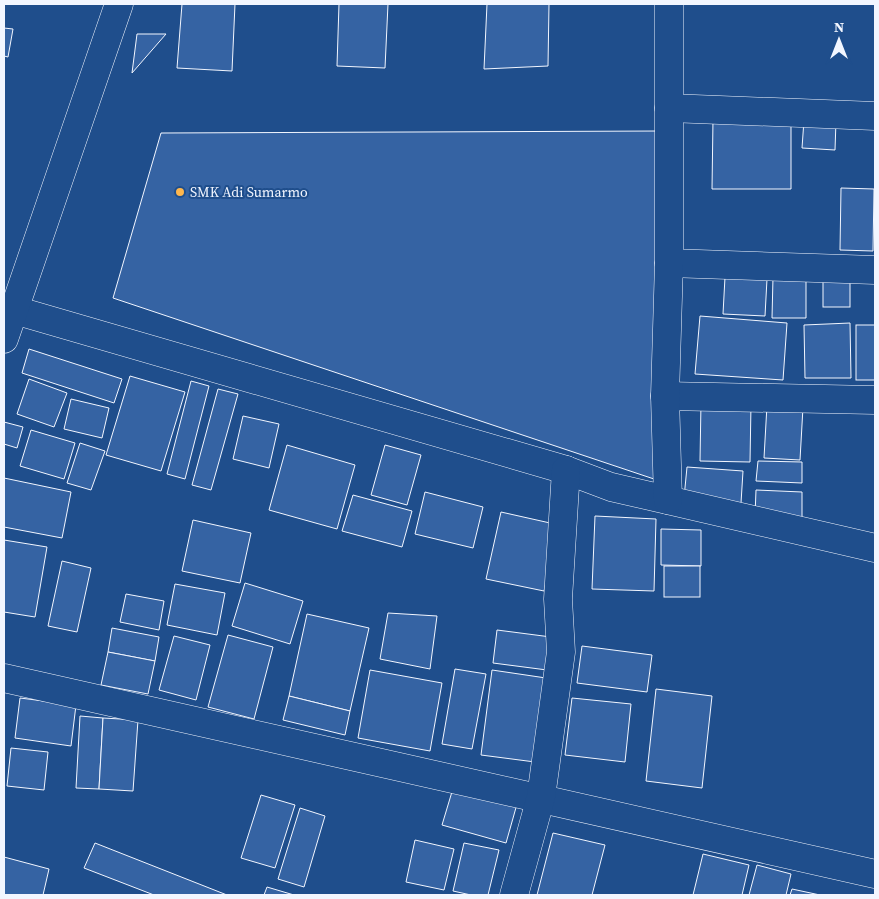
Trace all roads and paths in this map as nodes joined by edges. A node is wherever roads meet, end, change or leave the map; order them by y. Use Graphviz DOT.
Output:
graph roads {
  1 [pos="119,4"];
  2 [pos="669,4"];
  3 [pos="669,108"];
  4 [pos="875,116"];
  5 [pos="668,262"];
  6 [pos="875,270"];
  7 [pos="9,308"];
  8 [pos="4,339"];
  9 [pos="665,396"];
  10 [pos="875,400"];
  11 [pos="566,470"];
  12 [pos="668,500"];
  13 [pos="875,548"];
  14 [pos="4,678"];
  15 [pos="541,797"];
  16 [pos="875,874"];
  17 [pos="514,895"];
  1 -- 7 [label="street"];
  2 -- 3 [label="street"];
  3 -- 4 [label="street"];
  3 -- 5 [label="street"];
  5 -- 6 [label="street"];
  5 -- 9 [label="street"];
  7 -- 8 [label="street"];
  7 -- 11 [label="street"];
  9 -- 10 [label="street"];
  9 -- 12 [label="street"];
  11 -- 12 [label="street"];
  11 -- 15 [label="street"];
  12 -- 13 [label="street"];
  14 -- 15 [label="street"];
  15 -- 16 [label="street"];
  15 -- 17 [label="street"];
}
